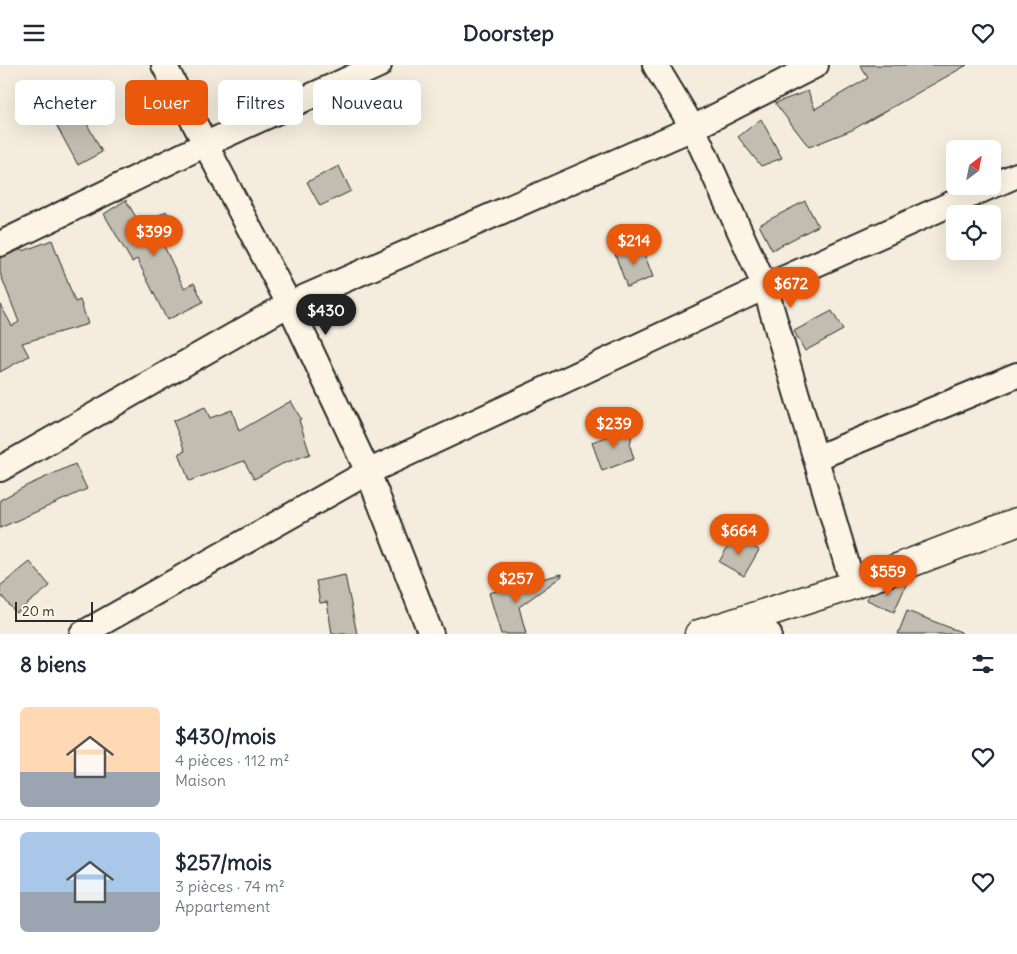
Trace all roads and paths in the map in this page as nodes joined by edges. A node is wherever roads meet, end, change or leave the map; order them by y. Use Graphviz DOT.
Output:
graph roads {
  1 [pos="164,65"];
  2 [pos="379,65"];
  3 [pos="655,65"];
  4 [pos="816,65"];
  5 [pos="692,128"];
  6 [pos="206,144"];
  7 [pos="1017,175"];
  8 [pos="1001,182"];
  9 [pos="972,195"];
  10 [pos="0,244"];
  11 [pos="765,287"];
  12 [pos="289,304"];
  13 [pos="1017,375"];
  14 [pos="816,458"];
  15 [pos="0,469"];
  16 [pos="368,472"];
  17 [pos="1017,522"];
  18 [pos="853,585"];
  19 [pos="745,618"];
  20 [pos="82,634"];
  21 [pos="430,634"];
  22 [pos="699,634"];
  23 [pos="768,634"];
  1 -- 6 [label="street"];
  2 -- 6 [label="street"];
  3 -- 5 [label="street"];
  4 -- 5 [label="street"];
  5 -- 11 [label="street"];
  5 -- 12 [label="street"];
  6 -- 10 [label="street"];
  6 -- 12 [label="street"];
  7 -- 8 [label="street"];
  9 -- 11 [label="street"];
  11 -- 14 [label="street"];
  11 -- 16 [label="street"];
  12 -- 15 [label="street"];
  12 -- 16 [label="street"];
  13 -- 14 [label="street"];
  14 -- 18 [label="street"];
  16 -- 20 [label="street"];
  16 -- 21 [label="street"];
  17 -- 18 [label="street"];
  18 -- 19 [label="street"];
  19 -- 22 [label="street"];
  19 -- 23 [label="street"];
}
